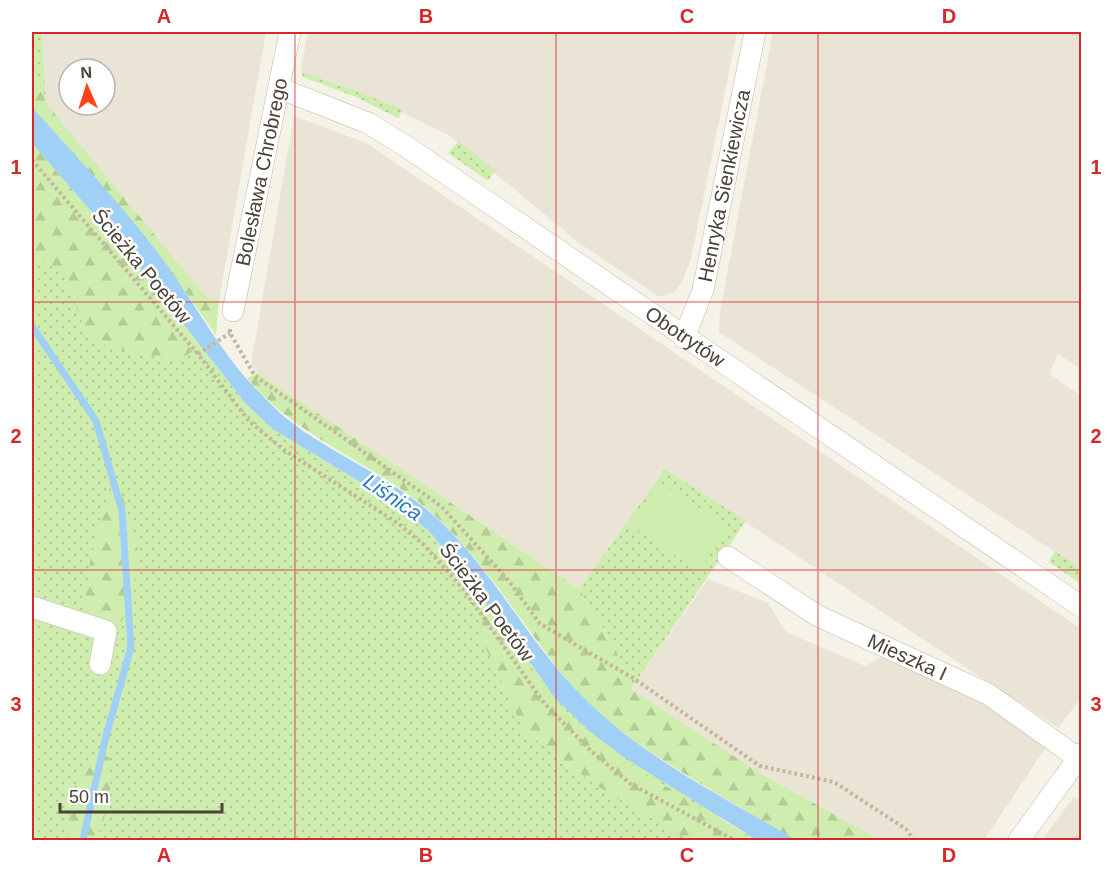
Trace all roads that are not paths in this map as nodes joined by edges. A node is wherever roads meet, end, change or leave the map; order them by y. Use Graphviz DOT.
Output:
graph roads {
  1 [pos="290,32"];
  2 [pos="754,32"];
  3 [pos="279,88"];
  4 [pos="233,311"];
  5 [pos="684,338"];
  6 [pos="728,557"];
  7 [pos="32,607"];
  8 [pos="1082,608"];
  9 [pos="100,664"];
  10 [pos="1080,757"];
  11 [pos="1019,840"];
  1 -- 3 [label="street, Bolesława Chrobrego"];
  2 -- 5 [label="street, Henryka Sienkiewicza"];
  3 -- 4 [label="street, Bolesława Chrobrego"];
  3 -- 5 [label="street, Obotrytów"];
  5 -- 8 [label="street, Obotrytów"];
  6 -- 10 [label="street, Mieszka I"];
  7 -- 9 [label="street"];
  10 -- 11 [label="street"];
}
